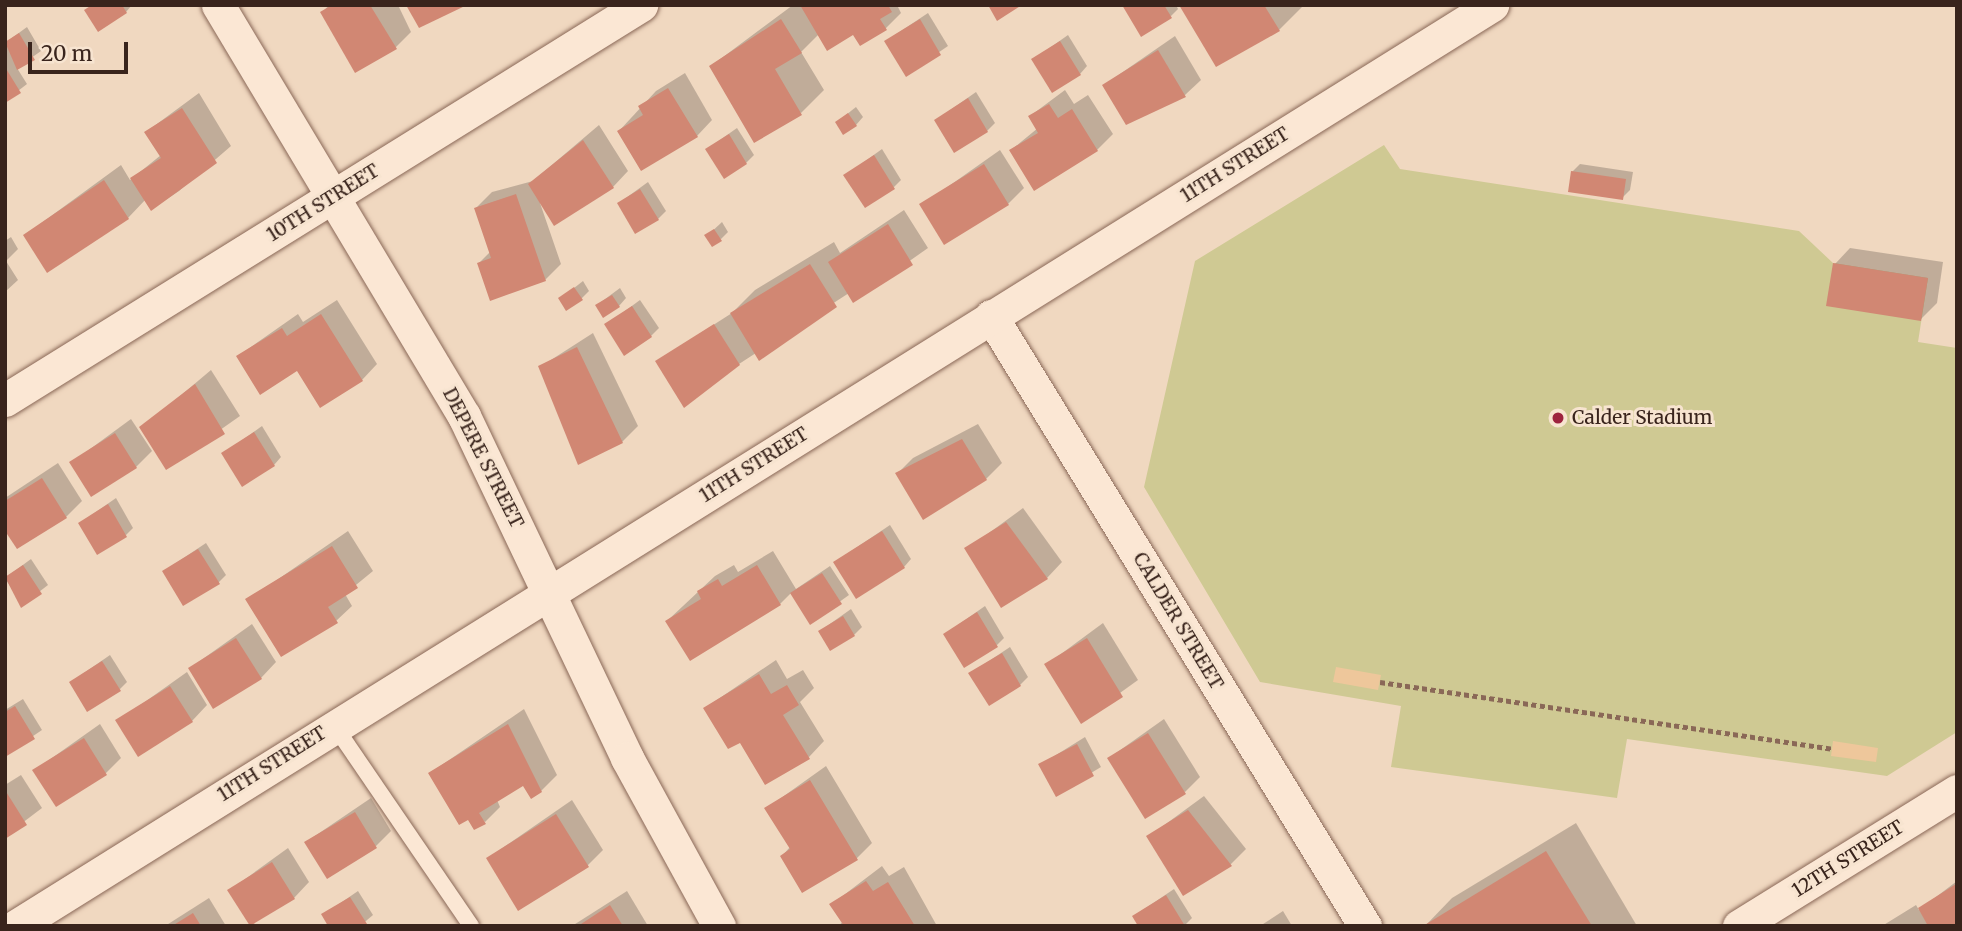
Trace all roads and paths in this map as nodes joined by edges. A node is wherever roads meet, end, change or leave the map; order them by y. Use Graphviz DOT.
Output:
graph roads {
  1 [pos="218,5"];
  2 [pos="641,5"];
  3 [pos="1492,5"];
  4 [pos="333,197"];
  5 [pos="991,316"];
  6 [pos="5,400"];
  7 [pos="549,594"];
  8 [pos="1380,682"];
  9 [pos="334,725"];
  10 [pos="1832,749"];
  11 [pos="1957,791"];
  12 [pos="16,926"];
  13 [pos="471,926"];
  14 [pos="719,926"];
  15 [pos="1365,926"];
  16 [pos="1739,926"];
  1 -- 4 [label="street, DEPERE STREET"];
  2 -- 4 [label="street, 10TH STREET"];
  3 -- 5 [label="street, 11TH STREET"];
  4 -- 6 [label="street, 10TH STREET"];
  4 -- 7 [label="street, DEPERE STREET"];
  5 -- 7 [label="street, 11TH STREET"];
  5 -- 15 [label="street, CALDER STREET"];
  7 -- 9 [label="street, 11TH STREET"];
  7 -- 14 [label="street, DEPERE STREET"];
  8 -- 10 [label="path"];
  9 -- 12 [label="street, 11TH STREET"];
  9 -- 13 [label="lane"];
  11 -- 16 [label="street, 12TH STREET"];
}
